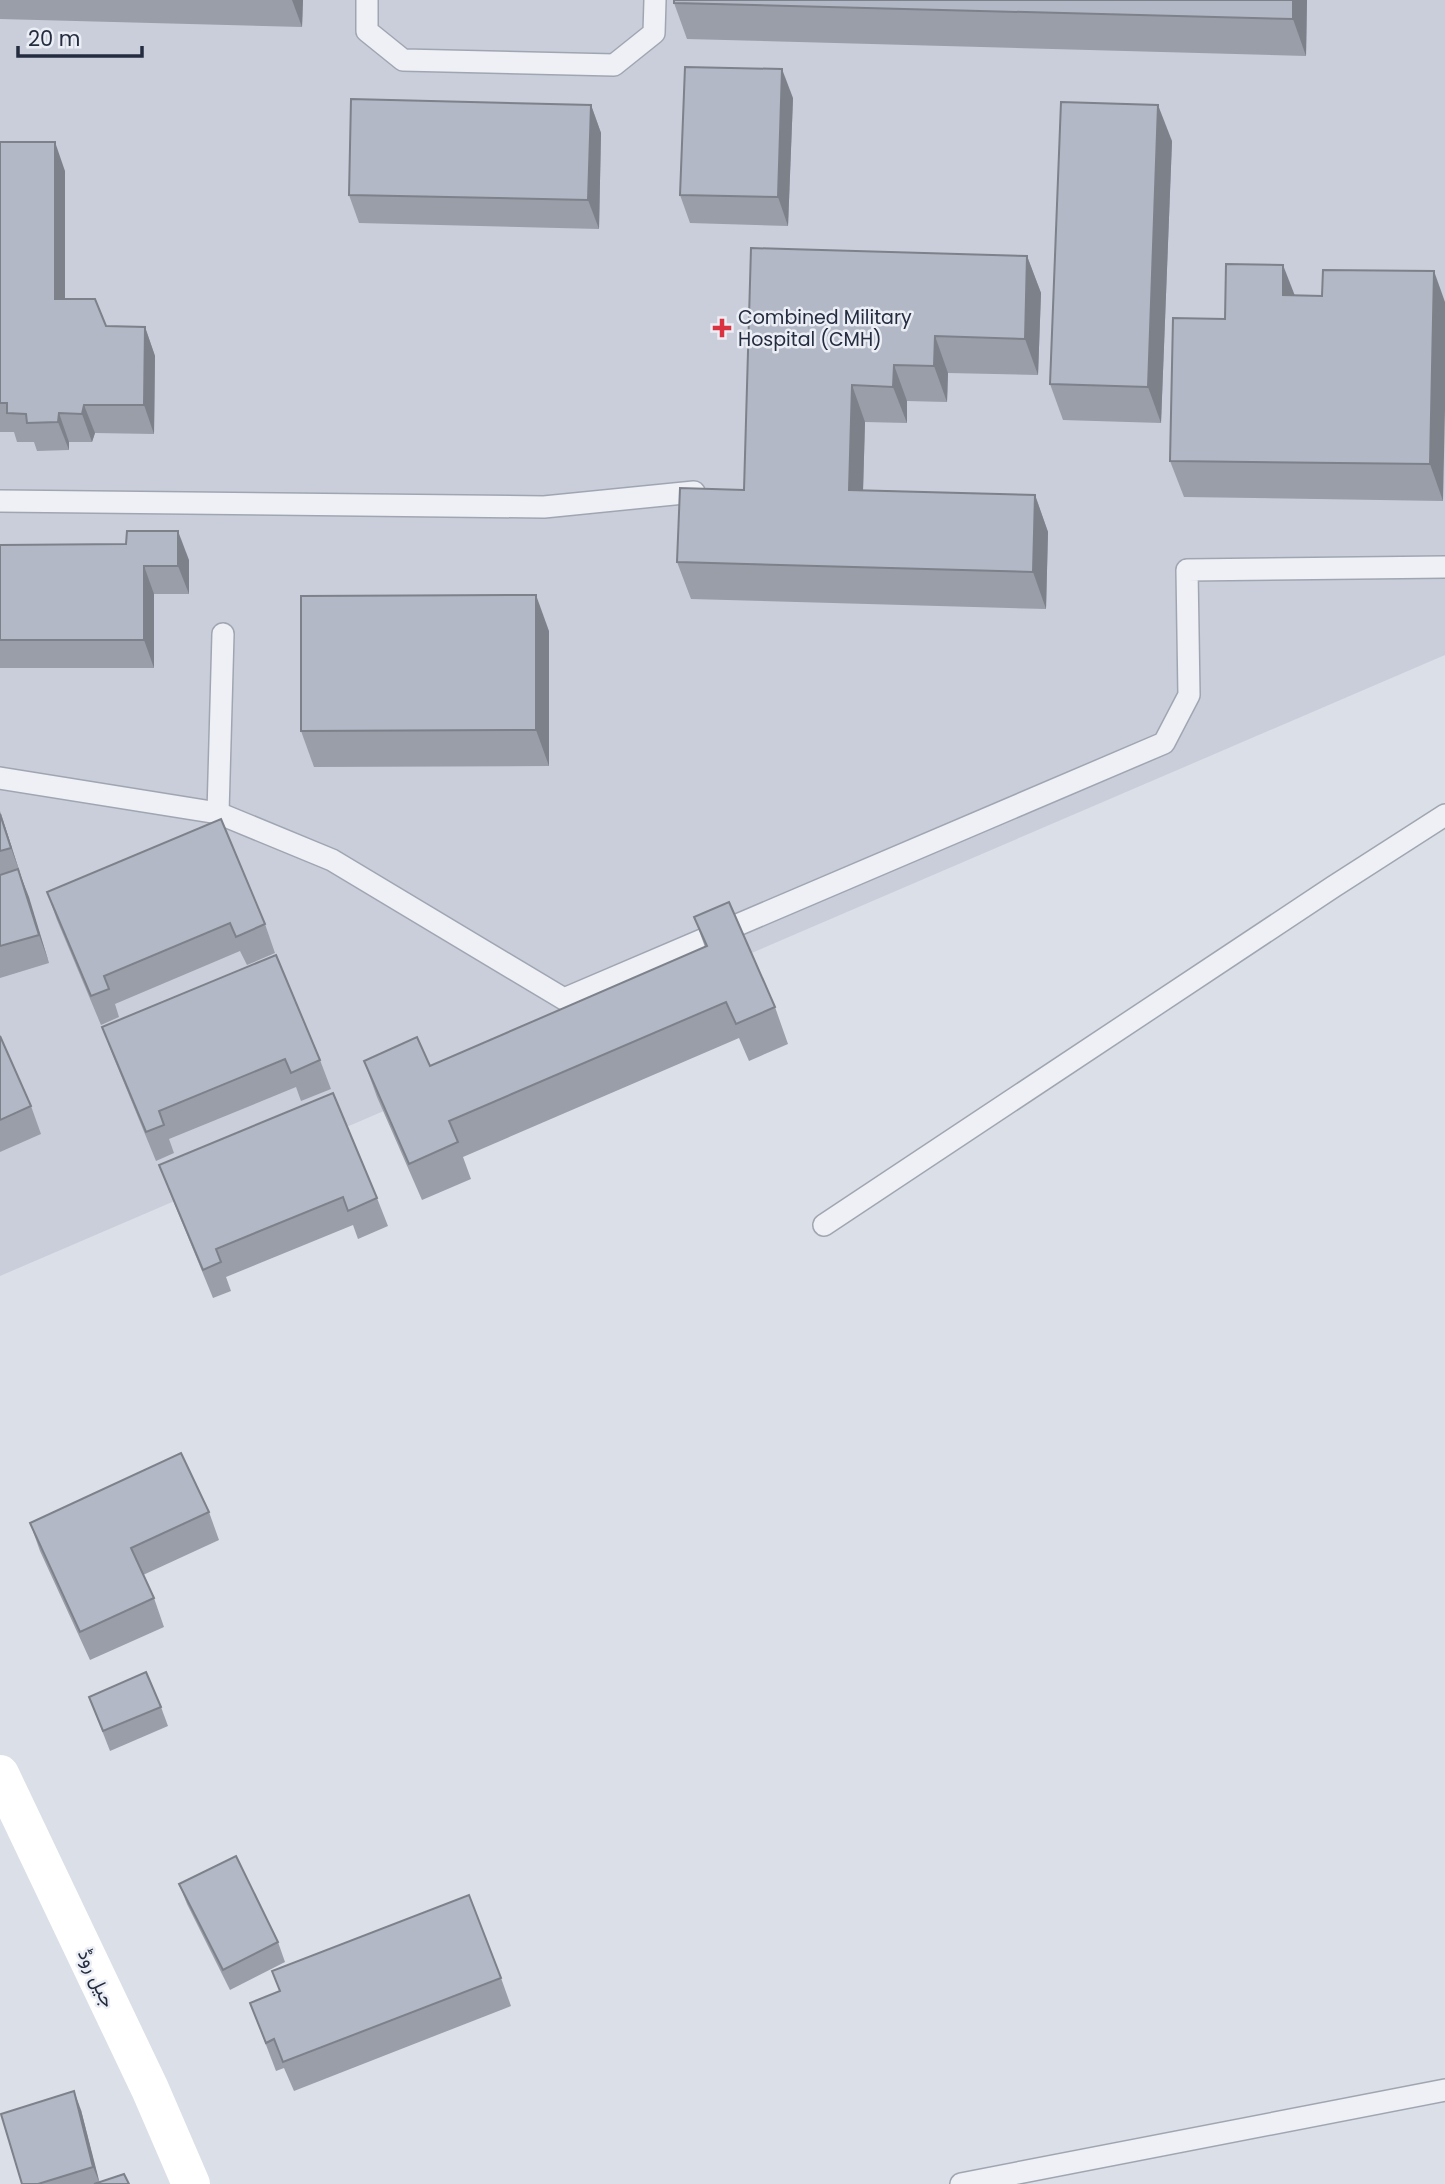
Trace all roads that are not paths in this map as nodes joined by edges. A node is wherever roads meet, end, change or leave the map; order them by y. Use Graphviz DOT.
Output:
graph roads {
  1 [pos="367,0"];
  2 [pos="655,0"];
  3 [pos="694,492"];
  4 [pos="0,501"];
  5 [pos="1445,567"];
  6 [pos="223,634"];
  7 [pos="0,778"];
  8 [pos="218,813"];
  9 [pos="1445,815"];
  10 [pos="824,1224"];
  11 [pos="0,1774"];
  12 [pos="1445,2090"];
  13 [pos="191,2184"];
  14 [pos="961,2184"];
  1 -- 2 [label="lane"];
  3 -- 4 [label="lane"];
  5 -- 8 [label="lane"];
  6 -- 8 [label="lane"];
  7 -- 8 [label="lane"];
  9 -- 10 [label="lane"];
  11 -- 13 [label="main road, جیل روڈ"];
  12 -- 14 [label="lane"];
}
